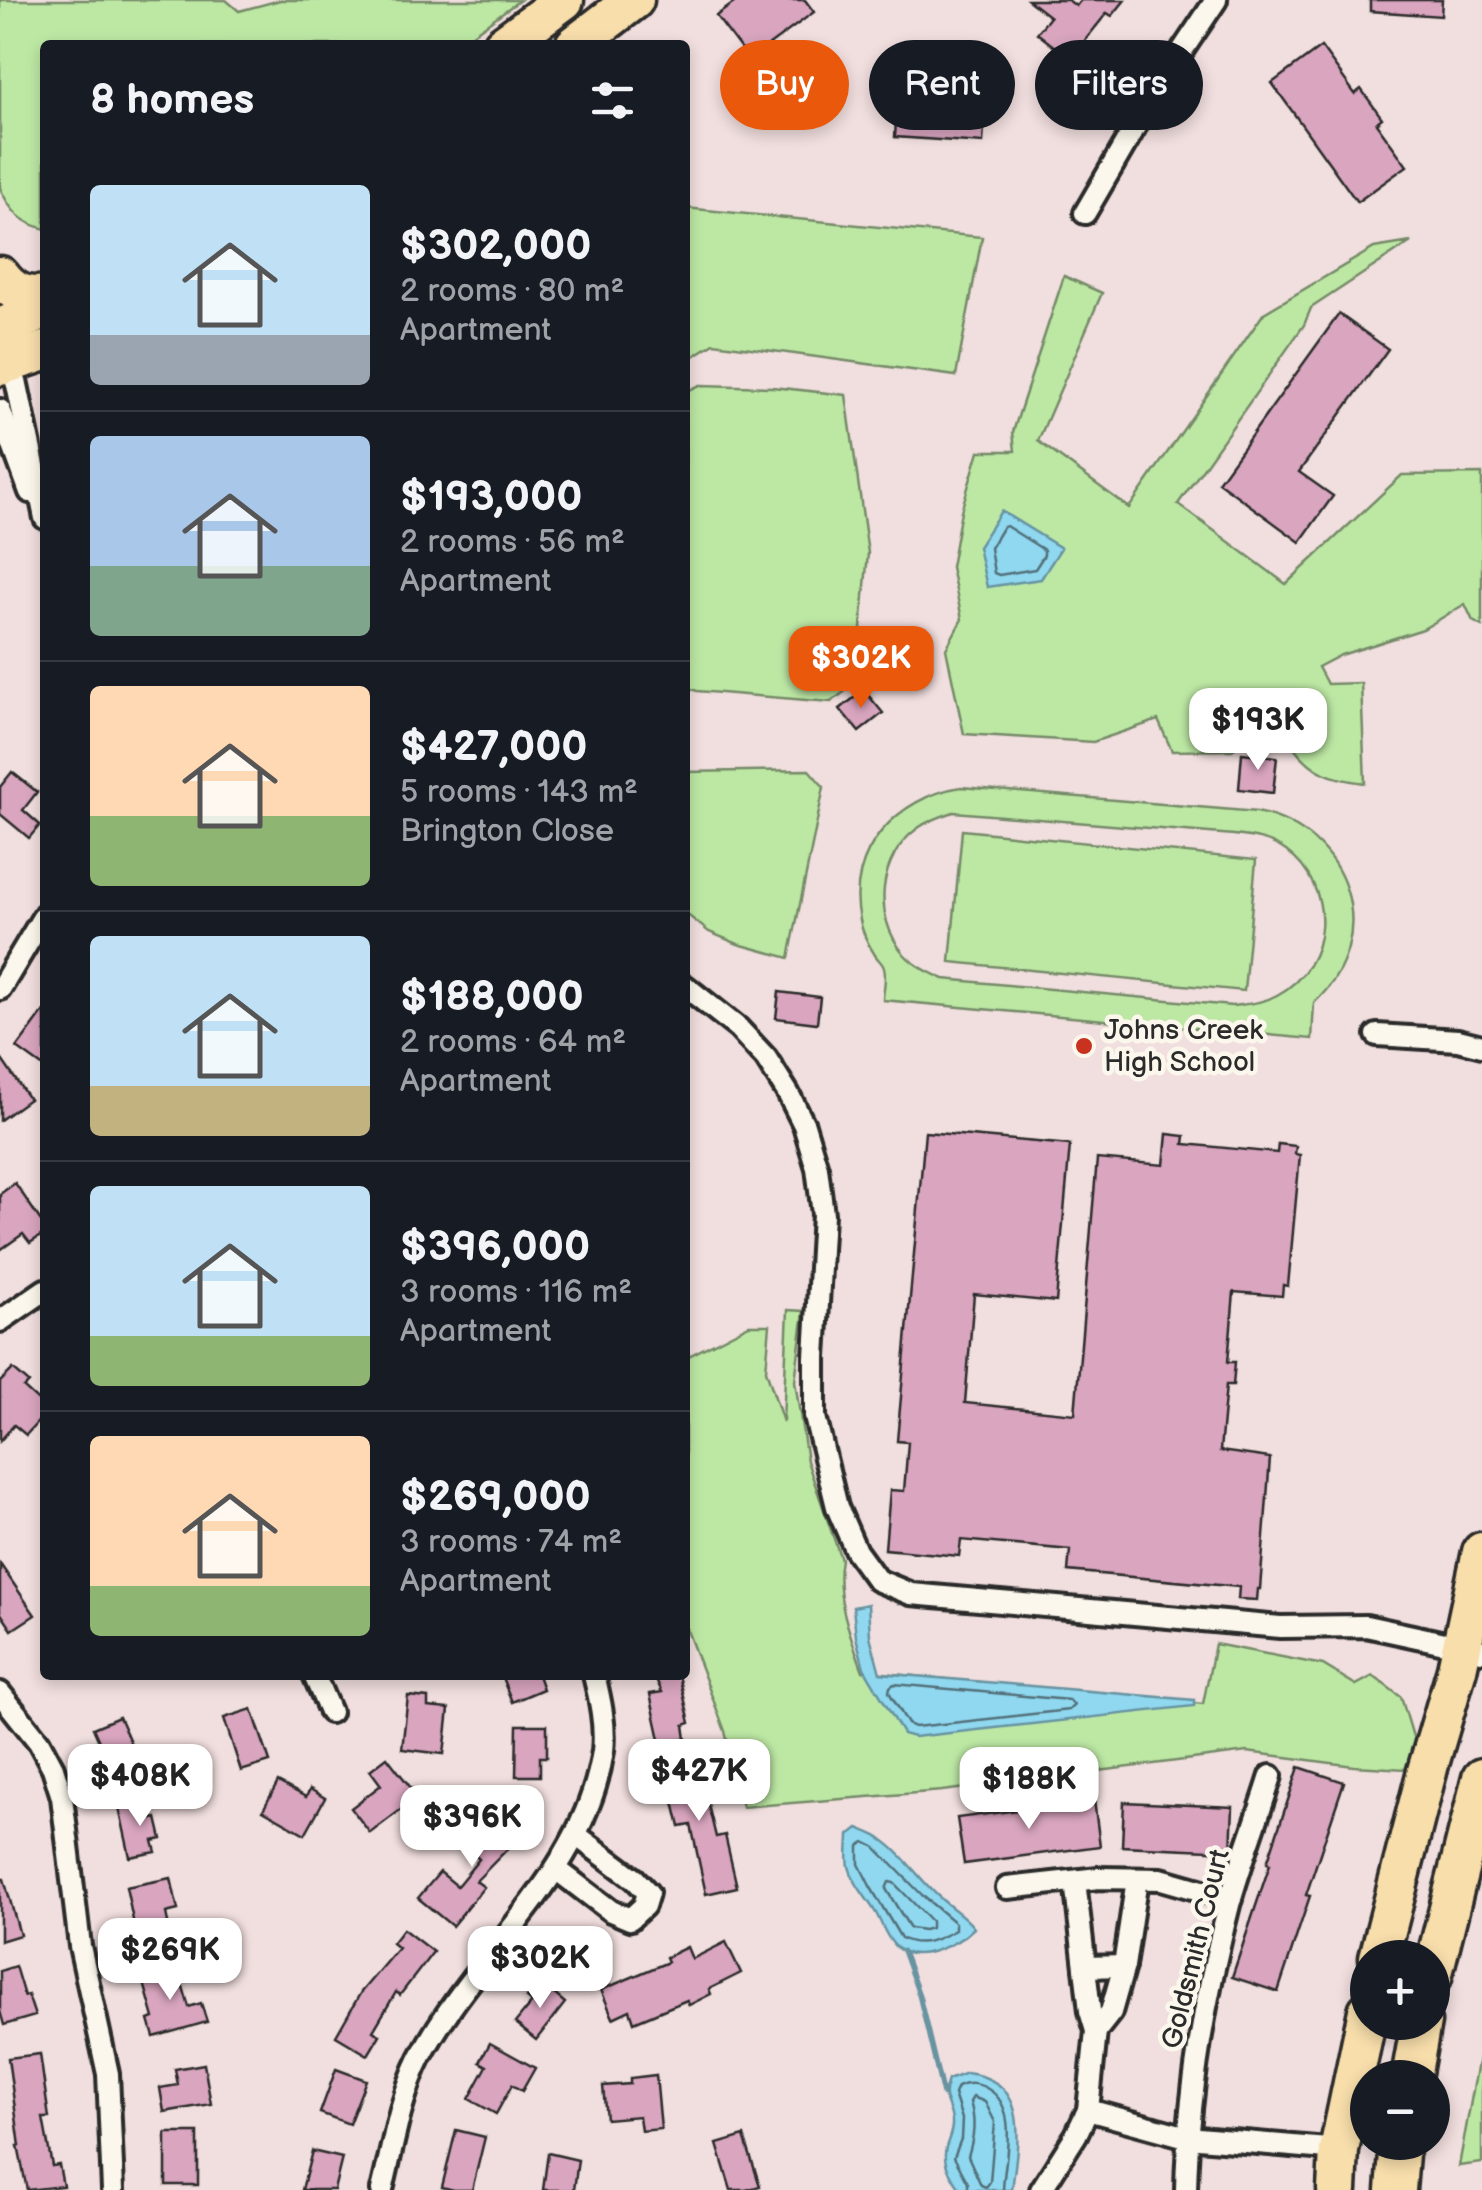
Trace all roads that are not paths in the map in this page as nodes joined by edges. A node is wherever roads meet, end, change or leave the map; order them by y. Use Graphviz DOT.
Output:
graph roads {
  1 [pos="564,0"];
  2 [pos="634,0"];
  3 [pos="1216,0"];
  4 [pos="510,40"];
  5 [pos="582,40"];
  6 [pos="1085,212"];
  7 [pos="0,276"];
  8 [pos="40,297"];
  9 [pos="40,315"];
  10 [pos="11,347"];
  11 [pos="0,410"];
  12 [pos="40,494"];
  13 [pos="40,515"];
  14 [pos="40,922"];
  15 [pos="0,988"];
  16 [pos="690,990"];
  17 [pos="1482,1032"];
  18 [pos="1376,1035"];
  19 [pos="1458,1040"];
  20 [pos="1482,1046"];
  21 [pos="40,1294"];
  22 [pos="0,1322"];
  23 [pos="1482,1552"];
  24 [pos="1472,1649"];
  25 [pos="316,1680"];
  26 [pos="595,1680"];
  27 [pos="0,1693"];
  28 [pos="330,1712"];
  29 [pos="1271,1776"];
  30 [pos="1482,1778"];
  31 [pos="576,1835"];
  32 [pos="556,1869"];
  33 [pos="1138,1879"];
  34 [pos="1074,1881"];
  35 [pos="1007,1888"];
  36 [pos="1231,1899"];
  37 [pos="1384,1940"];
  38 [pos="1441,1940"];
  39 [pos="1124,1966"];
  40 [pos="1084,1968"];
  41 [pos="1096,2030"];
  42 [pos="1362,2040"];
  43 [pos="1088,2110"];
  44 [pos="1187,2137"];
  45 [pos="1338,2150"];
  46 [pos="1398,2160"];
  47 [pos="113,2190"];
  48 [pos="382,2190"];
  49 [pos="1040,2190"];
  50 [pos="1186,2190"];
  51 [pos="1337,2190"];
  52 [pos="1362,2190"];
  53 [pos="1396,2190"];
  1 -- 4 [label="highway"];
  2 -- 5 [label="highway"];
  3 -- 6 [label="street"];
  7 -- 8 [label="highway"];
  9 -- 10 [label="highway"];
  10 -- 12 [label="street"];
  11 -- 13 [label="street"];
  14 -- 15 [label="street"];
  16 -- 24 [label="street"];
  17 -- 19 [label="street"];
  18 -- 19 [label="street"];
  19 -- 20 [label="street"];
  21 -- 22 [label="street"];
  23 -- 24 [label="highway"];
  24 -- 37 [label="highway"];
  25 -- 28 [label="street"];
  26 -- 31 [label="street"];
  27 -- 47 [label="street"];
  29 -- 36 [label="street, Goldsmith Court"];
  30 -- 38 [label="highway"];
  31 -- 32 [label="street"];
  31 -- 32 [label="street"];
  32 -- 48 [label="street"];
  33 -- 34 [label="street"];
  33 -- 36 [label="street"];
  33 -- 39 [label="street"];
  34 -- 35 [label="street"];
  34 -- 40 [label="street"];
  36 -- 44 [label="street, Goldsmith Court"];
  39 -- 40 [label="street"];
  39 -- 41 [label="street"];
  40 -- 41 [label="street"];
  41 -- 43 [label="street"];
  42 -- 45 [label="highway"];
  43 -- 44 [label="street"];
  43 -- 49 [label="street"];
  44 -- 45 [label="street"];
  44 -- 50 [label="street, Goldsmith Court"];
  45 -- 51 [label="highway"];
  45 -- 52 [label="highway"];
  46 -- 53 [label="highway"];
}
